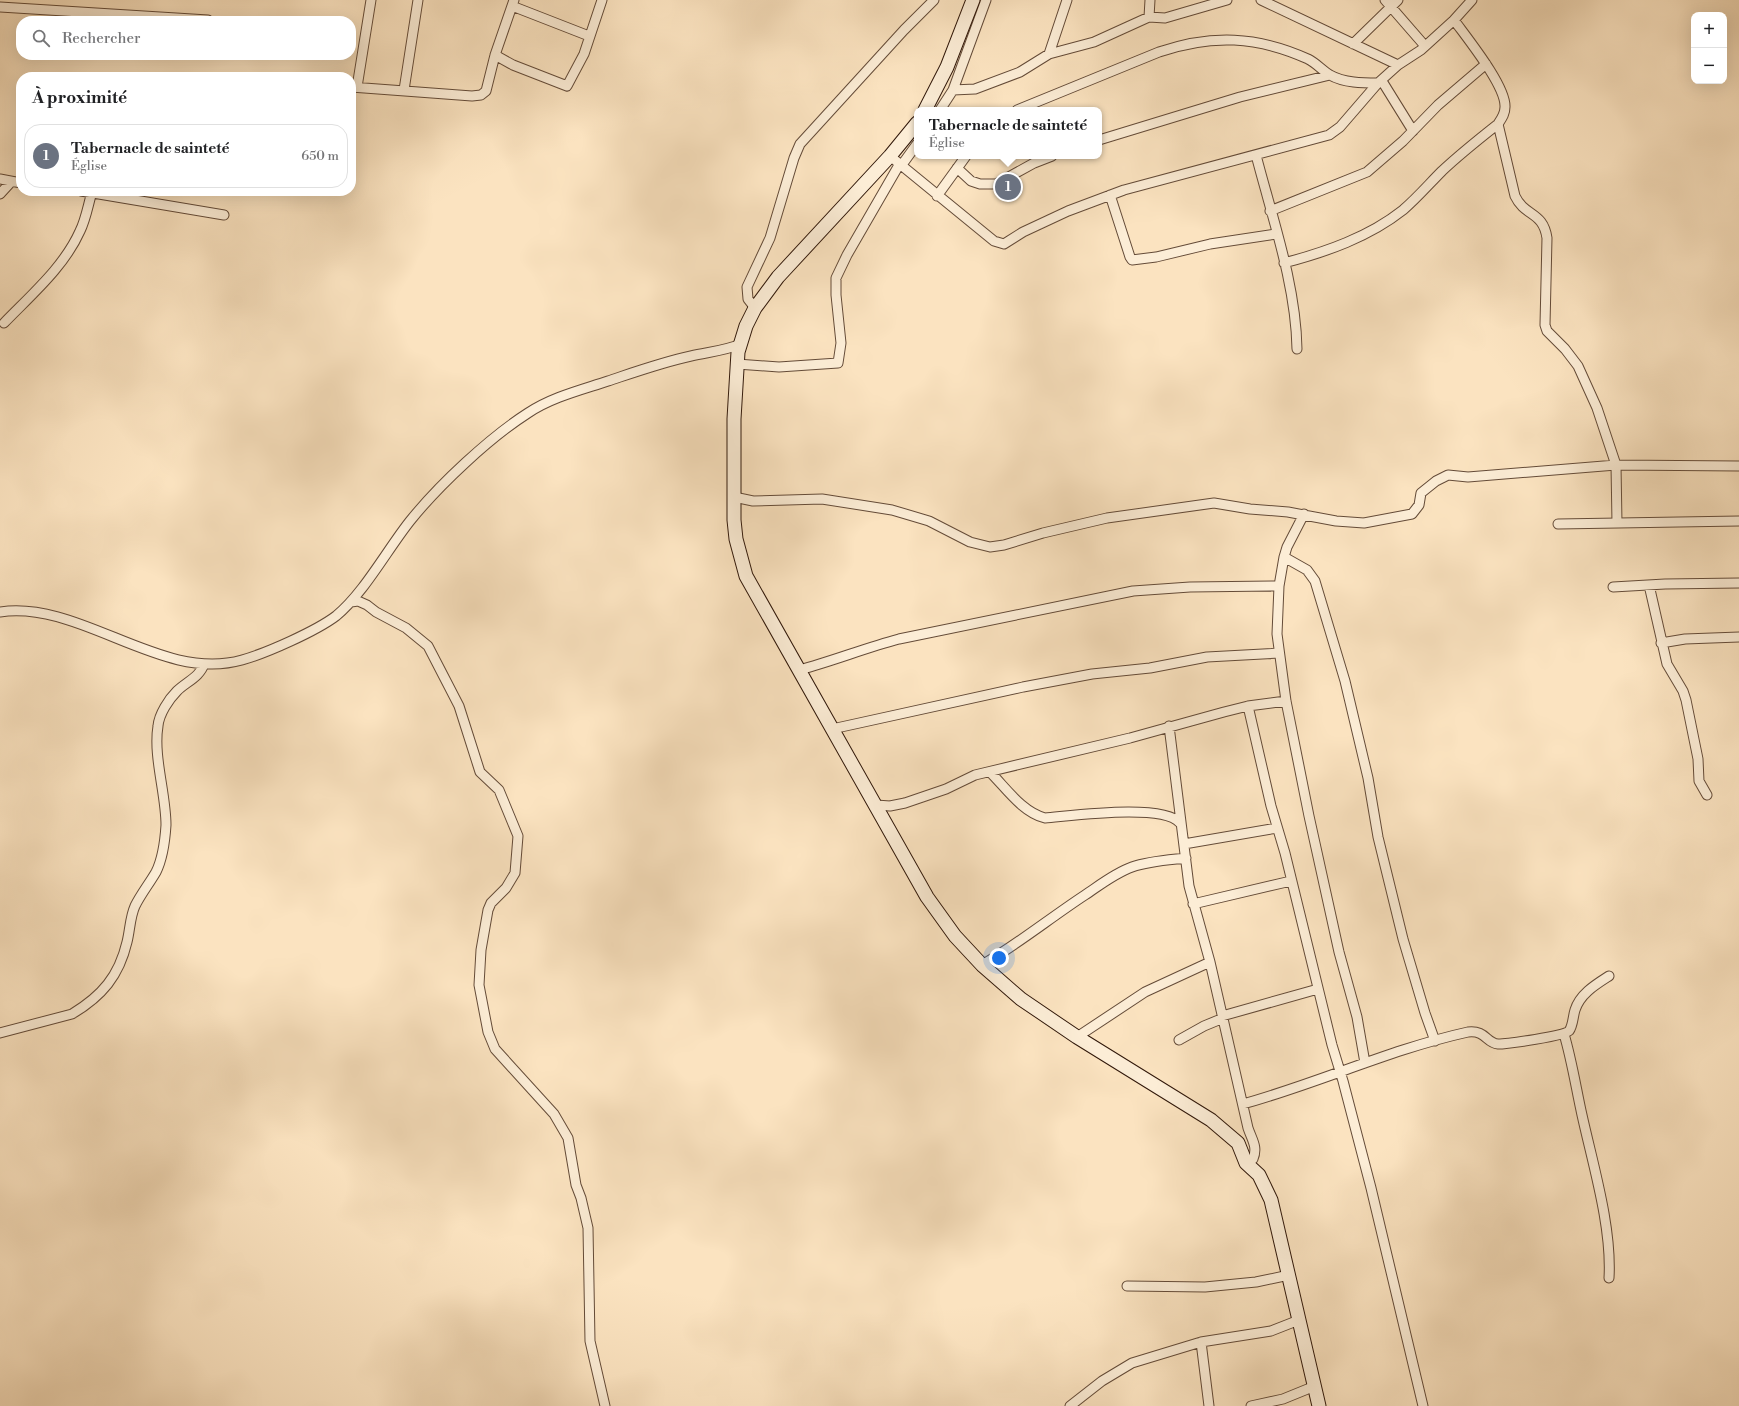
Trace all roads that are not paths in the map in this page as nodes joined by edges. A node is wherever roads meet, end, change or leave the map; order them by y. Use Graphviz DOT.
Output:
graph roads {
  1 [pos="371,0"];
  2 [pos="418,0"];
  3 [pos="602,0"];
  4 [pos="934,0"];
  5 [pos="973,0"];
  6 [pos="986,0"];
  7 [pos="1067,0"];
  8 [pos="1150,0"];
  9 [pos="1227,0"];
  10 [pos="1261,0"];
  11 [pos="1385,0"];
  12 [pos="1398,0"];
  13 [pos="1472,0"];
  14 [pos="513,3"];
  15 [pos="0,7"];
  16 [pos="1391,7"];
  17 [pos="144,16"];
  18 [pos="1148,17"];
  19 [pos="1454,20"];
  20 [pos="589,36"];
  21 [pos="1353,44"];
  22 [pos="1425,46"];
  23 [pos="1049,54"];
  24 [pos="495,55"];
  25 [pos="1486,64"];
  26 [pos="1398,65"];
  27 [pos="1330,75"];
  28 [pos="356,77"];
  29 [pos="1380,82"];
  30 [pos="356,87"];
  31 [pos="404,90"];
  32 [pos="953,90"];
  33 [pos="927,107"];
  34 [pos="942,107"];
  35 [pos="1024,107"];
  36 [pos="1498,124"];
  37 [pos="914,129"];
  38 [pos="1413,131"];
  39 [pos="1102,139"];
  40 [pos="914,147"];
  41 [pos="1256,156"];
  42 [pos="964,159"];
  43 [pos="1044,159"];
  44 [pos="897,162"];
  45 [pos="957,168"];
  46 [pos="0,179"];
  47 [pos="11,182"];
  48 [pos="16,182"];
  49 [pos="0,194"];
  50 [pos="1110,195"];
  51 [pos="91,196"];
  52 [pos="115,196"];
  53 [pos="938,196"];
  54 [pos="1270,211"];
  55 [pos="224,215"];
  56 [pos="1276,234"];
  57 [pos="1284,263"];
  58 [pos="755,308"];
  59 [pos="4,323"];
  60 [pos="741,344"];
  61 [pos="1297,349"];
  62 [pos="737,364"];
  63 [pos="1616,465"];
  64 [pos="1739,466"];
  65 [pos="734,497"];
  66 [pos="1304,514"];
  67 [pos="1739,521"];
  68 [pos="1617,523"];
  69 [pos="1558,524"];
  70 [pos="1284,557"];
  71 [pos="1739,583"];
  72 [pos="1649,585"];
  73 [pos="1279,586"];
  74 [pos="1613,588"];
  75 [pos="361,589"];
  76 [pos="351,602"];
  77 [pos="367,605"];
  78 [pos="0,612"];
  79 [pos="1739,637"];
  80 [pos="1661,644"];
  81 [pos="1279,653"];
  82 [pos="204,664"];
  83 [pos="799,670"];
  84 [pos="1286,701"];
  85 [pos="1248,706"];
  86 [pos="1169,726"];
  87 [pos="832,729"];
  88 [pos="990,772"];
  89 [pos="1707,795"];
  90 [pos="876,805"];
  91 [pos="1180,823"];
  92 [pos="1277,828"];
  93 [pos="1184,844"];
  94 [pos="1186,858"];
  95 [pos="1291,881"];
  96 [pos="1193,904"];
  97 [pos="1210,962"];
  98 [pos="982,965"];
  99 [pos="1609,976"];
  100 [pos="1318,989"];
  101 [pos="1222,1016"];
  102 [pos="0,1033"];
  103 [pos="1564,1034"];
  104 [pos="1077,1037"];
  105 [pos="1179,1040"];
  106 [pos="1435,1040"];
  107 [pos="1365,1063"];
  108 [pos="1341,1073"];
  109 [pos="1243,1104"];
  110 [pos="1246,1163"];
  111 [pos="1289,1275"];
  112 [pos="1609,1278"];
  113 [pos="1127,1286"];
  114 [pos="1299,1320"];
  115 [pos="1201,1342"];
  116 [pos="1315,1386"];
  117 [pos="605,1406"];
  118 [pos="1070,1406"];
  119 [pos="1209,1406"];
  120 [pos="1251,1406"];
  121 [pos="1319,1406"];
  122 [pos="1424,1406"];
  1 -- 28 [label="street"];
  2 -- 31 [label="street"];
  3 -- 20 [label="street"];
  4 -- 58 [label="street"];
  5 -- 33 [label="main road"];
  6 -- 32 [label="street"];
  7 -- 23 [label="street"];
  8 -- 18 [label="street"];
  9 -- 18 [label="street"];
  10 -- 21 [label="street"];
  11 -- 16 [label="street"];
  12 -- 16 [label="street"];
  13 -- 19 [label="street"];
  14 -- 20 [label="street"];
  14 -- 24 [label="street"];
  15 -- 17 [label="street"];
  16 -- 21 [label="street"];
  16 -- 22 [label="street"];
  18 -- 23 [label="street"];
  19 -- 22 [label="street"];
  19 -- 25 [label="street"];
  20 -- 24 [label="street"];
  21 -- 26 [label="street"];
  22 -- 26 [label="street"];
  23 -- 32 [label="street"];
  24 -- 31 [label="street"];
  25 -- 36 [label="street"];
  25 -- 38 [label="street"];
  26 -- 29 [label="street"];
  27 -- 29 [label="street"];
  27 -- 35 [label="street"];
  27 -- 39 [label="street"];
  29 -- 38 [label="street"];
  29 -- 41 [label="street"];
  30 -- 31 [label="street"];
  32 -- 34 [label="street"];
  36 -- 57 [label="street"];
  36 -- 63 [label="street"];
  37 -- 44 [label="main road"];
  38 -- 54 [label="street"];
  40 -- 44 [label="street"];
  41 -- 50 [label="street"];
  41 -- 54 [label="street"];
  42 -- 45 [label="street"];
  43 -- 45 [label="street"];
  44 -- 53 [label="street"];
  44 -- 58 [label="main road"];
  44 -- 62 [label="street"];
  45 -- 53 [label="street"];
  46 -- 47 [label="street"];
  47 -- 48 [label="street"];
  47 -- 49 [label="street"];
  50 -- 53 [label="street"];
  50 -- 56 [label="street"];
  51 -- 59 [label="street"];
  52 -- 55 [label="street"];
  54 -- 56 [label="street"];
  56 -- 57 [label="street"];
  57 -- 61 [label="street"];
  58 -- 60 [label="main road"];
  60 -- 62 [label="main road"];
  60 -- 75 [label="street"];
  62 -- 65 [label="main road"];
  63 -- 64 [label="street"];
  63 -- 66 [label="street"];
  63 -- 68 [label="street"];
  65 -- 66 [label="street"];
  65 -- 83 [label="main road"];
  66 -- 70 [label="street"];
  67 -- 68 [label="street"];
  68 -- 69 [label="street"];
  70 -- 73 [label="street"];
  70 -- 106 [label="street"];
  71 -- 72 [label="street"];
  72 -- 74 [label="street"];
  72 -- 80 [label="street"];
  73 -- 81 [label="street"];
  73 -- 83 [label="street"];
  75 -- 76 [label="street"];
  75 -- 77 [label="street"];
  76 -- 77 [label="street"];
  76 -- 82 [label="street"];
  77 -- 117 [label="street"];
  78 -- 82 [label="street"];
  79 -- 80 [label="street"];
  80 -- 89 [label="street"];
  81 -- 84 [label="street"];
  81 -- 87 [label="street"];
  82 -- 102 [label="street"];
  83 -- 87 [label="main road"];
  84 -- 85 [label="street"];
  84 -- 107 [label="street"];
  85 -- 86 [label="street"];
  85 -- 92 [label="street"];
  86 -- 88 [label="street"];
  86 -- 91 [label="street"];
  87 -- 90 [label="main road"];
  88 -- 90 [label="street"];
  88 -- 91 [label="street"];
  90 -- 98 [label="main road"];
  91 -- 93 [label="street"];
  92 -- 93 [label="street"];
  92 -- 95 [label="street"];
  93 -- 94 [label="street"];
  94 -- 96 [label="street"];
  94 -- 98 [label="street"];
  95 -- 96 [label="street"];
  95 -- 100 [label="street"];
  96 -- 97 [label="street"];
  97 -- 101 [label="street"];
  97 -- 104 [label="street"];
  98 -- 104 [label="main road"];
  99 -- 103 [label="street"];
  100 -- 101 [label="street"];
  100 -- 108 [label="street"];
  101 -- 105 [label="street"];
  101 -- 109 [label="street"];
  103 -- 106 [label="street"];
  103 -- 112 [label="street"];
  104 -- 110 [label="main road"];
  106 -- 107 [label="street"];
  107 -- 108 [label="street"];
  108 -- 109 [label="street"];
  108 -- 122 [label="street"];
  109 -- 110 [label="street"];
  110 -- 111 [label="main road"];
  111 -- 113 [label="street"];
  111 -- 114 [label="main road"];
  114 -- 115 [label="street"];
  114 -- 116 [label="main road"];
  115 -- 118 [label="street"];
  115 -- 119 [label="street"];
  116 -- 120 [label="street"];
  116 -- 121 [label="main road"];
}
